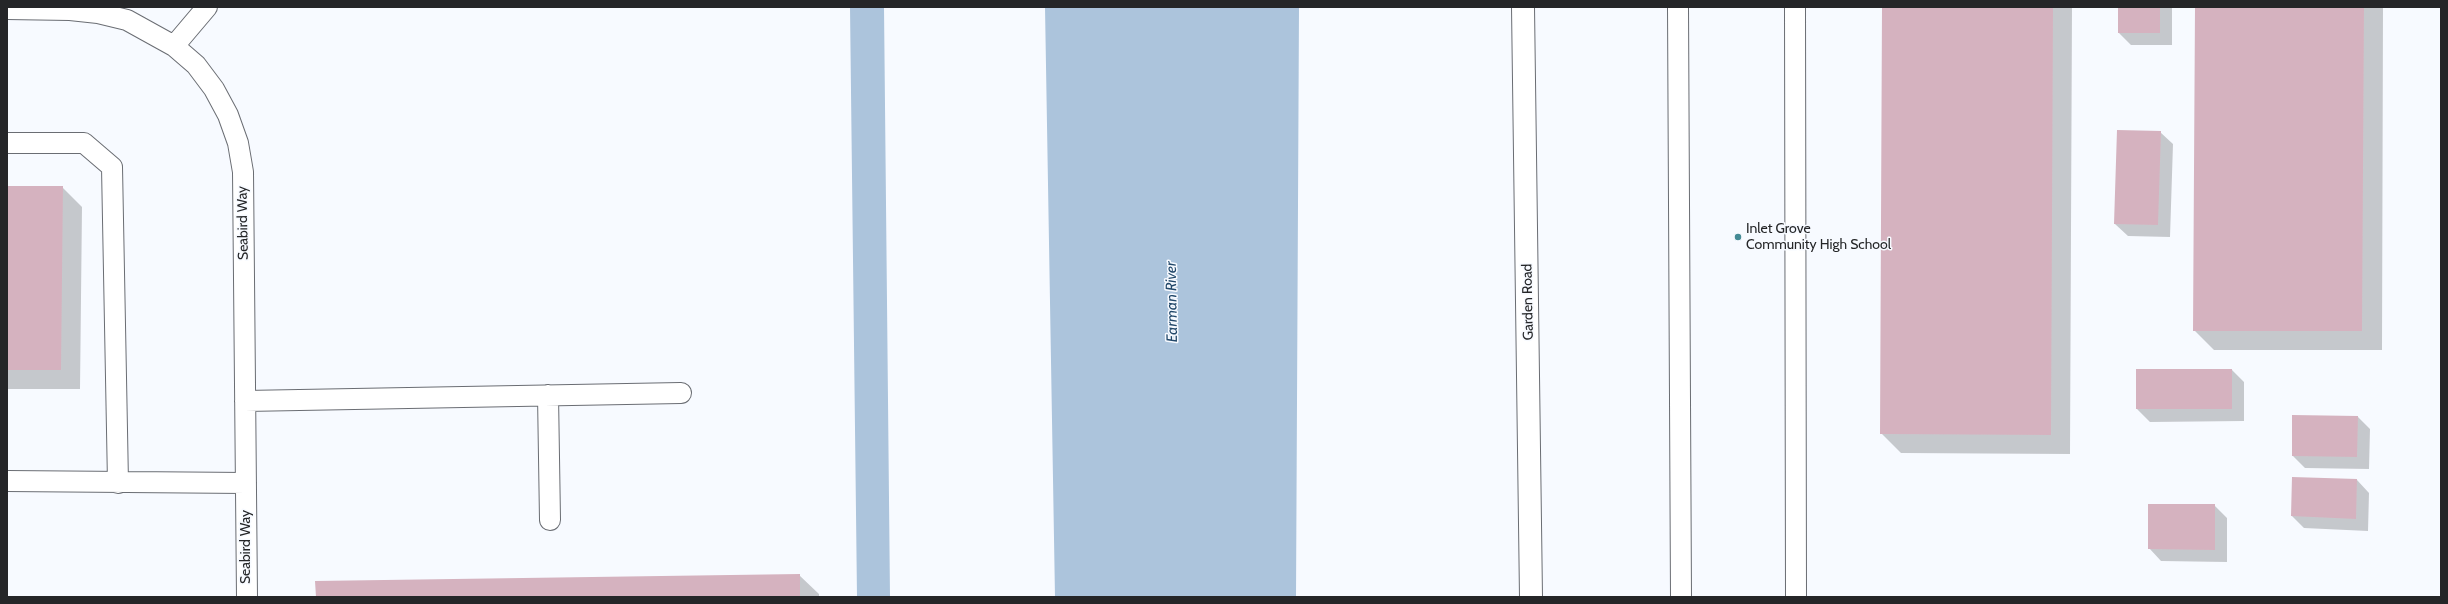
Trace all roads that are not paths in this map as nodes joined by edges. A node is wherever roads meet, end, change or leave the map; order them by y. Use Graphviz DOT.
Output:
graph roads {
  1 [pos="207,7"];
  2 [pos="1523,7"];
  3 [pos="1678,7"];
  4 [pos="1795,7"];
  5 [pos="7,9"];
  6 [pos="174,46"];
  7 [pos="7,143"];
  8 [pos="681,393"];
  9 [pos="548,395"];
  10 [pos="245,401"];
  11 [pos="7,481"];
  12 [pos="118,482"];
  13 [pos="246,483"];
  14 [pos="550,520"];
  15 [pos="247,597"];
  16 [pos="1531,597"];
  17 [pos="1681,597"];
  18 [pos="1796,597"];
  1 -- 6 [label="lane"];
  2 -- 16 [label="street, Garden Road"];
  3 -- 17 [label="lane"];
  4 -- 18 [label="lane"];
  5 -- 6 [label="lane, Seabird Way"];
  6 -- 10 [label="lane, Seabird Way"];
  7 -- 12 [label="lane"];
  8 -- 9 [label="lane"];
  9 -- 10 [label="lane"];
  9 -- 14 [label="lane"];
  10 -- 13 [label="lane, Seabird Way"];
  11 -- 12 [label="lane"];
  12 -- 13 [label="lane"];
  13 -- 15 [label="lane, Seabird Way"];
}
